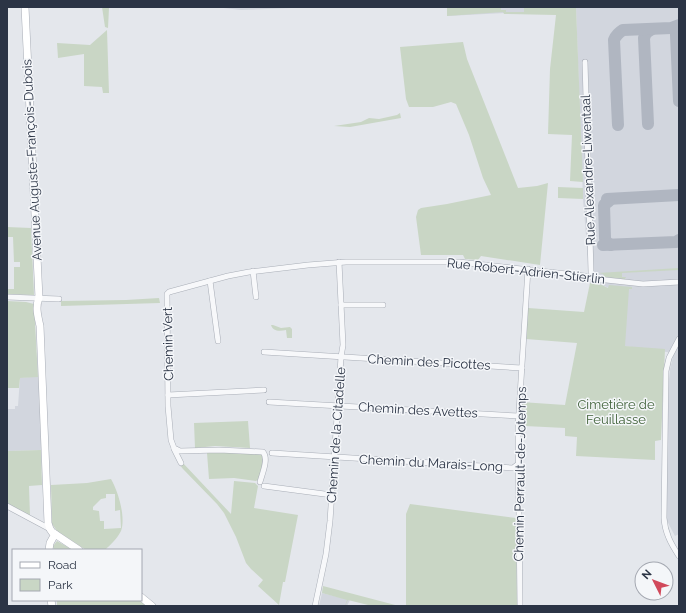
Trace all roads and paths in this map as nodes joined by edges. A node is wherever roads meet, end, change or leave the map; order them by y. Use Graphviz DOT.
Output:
graph roads {
  1 [pos="25,7"];
  2 [pos="585,62"];
  3 [pos="339,262"];
  4 [pos="528,269"];
  5 [pos="253,271"];
  6 [pos="594,277"];
  7 [pos="210,281"];
  8 [pos="679,282"];
  9 [pos="167,294"];
  10 [pos="256,297"];
  11 [pos="7,298"];
  12 [pos="39,298"];
  13 [pos="59,299"];
  14 [pos="341,305"];
  15 [pos="383,305"];
  16 [pos="679,338"];
  17 [pos="218,341"];
  18 [pos="264,352"];
  19 [pos="341,357"];
  20 [pos="522,368"];
  21 [pos="264,390"];
  22 [pos="168,395"];
  23 [pos="269,402"];
  24 [pos="338,406"];
  25 [pos="519,416"];
  26 [pos="174,449"];
  27 [pos="272,452"];
  28 [pos="335,457"];
  29 [pos="181,463"];
  30 [pos="518,465"];
  31 [pos="332,495"];
  32 [pos="7,506"];
  33 [pos="50,529"];
  34 [pos="56,534"];
  35 [pos="49,549"];
  36 [pos="78,549"];
  37 [pos="679,556"];
  38 [pos="142,598"];
  39 [pos="152,606"];
  40 [pos="315,606"];
  41 [pos="520,606"];
  1 -- 12 [label="main road, Avenue Auguste-François-Dubois"];
  2 -- 6 [label="street, Rue Alexandre-Liwentaal"];
  3 -- 4 [label="street, Rue Robert-Adrien-Stierlin"];
  3 -- 5 [label="street, Rue Robert-Adrien-Stierlin"];
  3 -- 14 [label="street, Chemin de la Citadelle"];
  4 -- 6 [label="street, Rue Robert-Adrien-Stierlin"];
  4 -- 20 [label="street, Chemin Perrault-de-Jotemps"];
  5 -- 7 [label="street, Rue Robert-Adrien-Stierlin"];
  5 -- 10 [label="street"];
  6 -- 8 [label="street, Rue Robert-Adrien-Stierlin"];
  7 -- 9 [label="street, Rue Robert-Adrien-Stierlin"];
  7 -- 17 [label="street"];
  9 -- 22 [label="street, Chemin Vert"];
  11 -- 12 [label="street"];
  12 -- 13 [label="street"];
  12 -- 33 [label="main road, Avenue Auguste-François-Dubois"];
  14 -- 15 [label="street"];
  14 -- 19 [label="street, Chemin de la Citadelle"];
  16 -- 37 [label="street"];
  18 -- 19 [label="street, Chemin des Picottes"];
  19 -- 20 [label="street, Chemin des Picottes"];
  19 -- 24 [label="street, Chemin de la Citadelle"];
  20 -- 25 [label="street, Chemin Perrault-de-Jotemps"];
  21 -- 22 [label="street, Chemin Vert"];
  22 -- 26 [label="street, Chemin Vert"];
  23 -- 24 [label="street, Chemin des Avettes"];
  24 -- 25 [label="street, Chemin des Avettes"];
  24 -- 28 [label="street, Chemin de la Citadelle"];
  25 -- 30 [label="street, Chemin Perrault-de-Jotemps"];
  26 -- 29 [label="street, Chemin Vert"];
  26 -- 31 [label="street"];
  27 -- 28 [label="street, Chemin du Marais-Long"];
  28 -- 30 [label="street, Chemin du Marais-Long"];
  28 -- 31 [label="street, Chemin de la Citadelle"];
  30 -- 41 [label="street, Chemin Perrault-de-Jotemps"];
  31 -- 40 [label="street, Chemin de la Citadelle"];
  32 -- 33 [label="street"];
  33 -- 34 [label="main road"];
  34 -- 35 [label="main road"];
  34 -- 36 [label="main road"];
  38 -- 39 [label="main road"];
}
